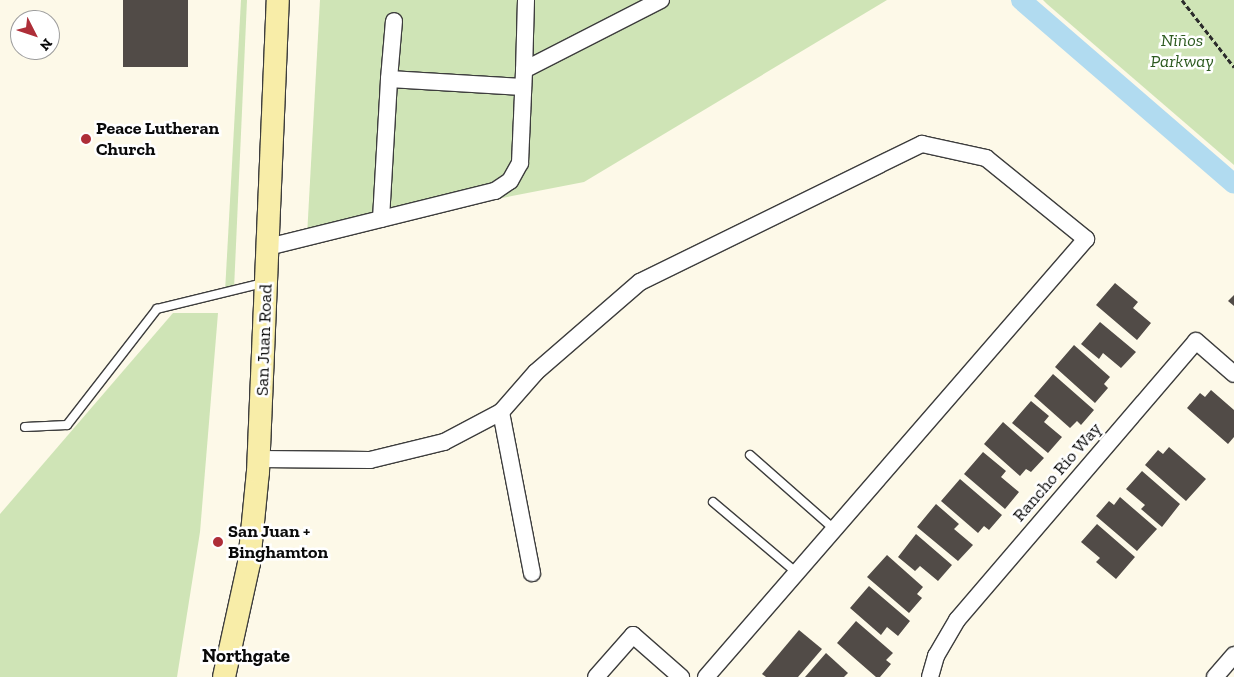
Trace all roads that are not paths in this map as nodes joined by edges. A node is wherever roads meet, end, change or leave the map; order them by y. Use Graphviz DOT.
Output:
graph roads {
  1 [pos="278,0"];
  2 [pos="526,0"];
  3 [pos="661,0"];
  4 [pos="394,21"];
  5 [pos="524,70"];
  6 [pos="389,79"];
  7 [pos="523,88"];
  8 [pos="381,219"];
  9 [pos="268,247"];
  10 [pos="266,283"];
  11 [pos="1234,374"];
  12 [pos="501,412"];
  13 [pos="25,427"];
  14 [pos="750,455"];
  15 [pos="258,459"];
  16 [pos="713,502"];
  17 [pos="834,529"];
  18 [pos="532,573"];
  19 [pos="797,573"];
  20 [pos="1234,655"];
  21 [pos="228,676"];
  22 [pos="596,677"];
  23 [pos="681,677"];
  24 [pos="706,677"];
  25 [pos="930,677"];
  26 [pos="1215,677"];
  1 -- 9 [label="main road, San Juan Road"];
  2 -- 5 [label="street"];
  3 -- 5 [label="street"];
  4 -- 6 [label="street"];
  5 -- 7 [label="street"];
  6 -- 7 [label="street"];
  6 -- 8 [label="street"];
  7 -- 8 [label="street"];
  8 -- 9 [label="street"];
  9 -- 10 [label="main road, San Juan Road"];
  10 -- 13 [label="lane"];
  10 -- 15 [label="main road, San Juan Road"];
  11 -- 25 [label="street, Rancho Rio Way"];
  12 -- 15 [label="street"];
  12 -- 17 [label="street"];
  12 -- 18 [label="street"];
  14 -- 17 [label="lane"];
  15 -- 21 [label="main road, San Juan Road"];
  16 -- 19 [label="lane"];
  17 -- 19 [label="street"];
  19 -- 24 [label="street"];
  20 -- 26 [label="street"];
  22 -- 23 [label="street"];
}
